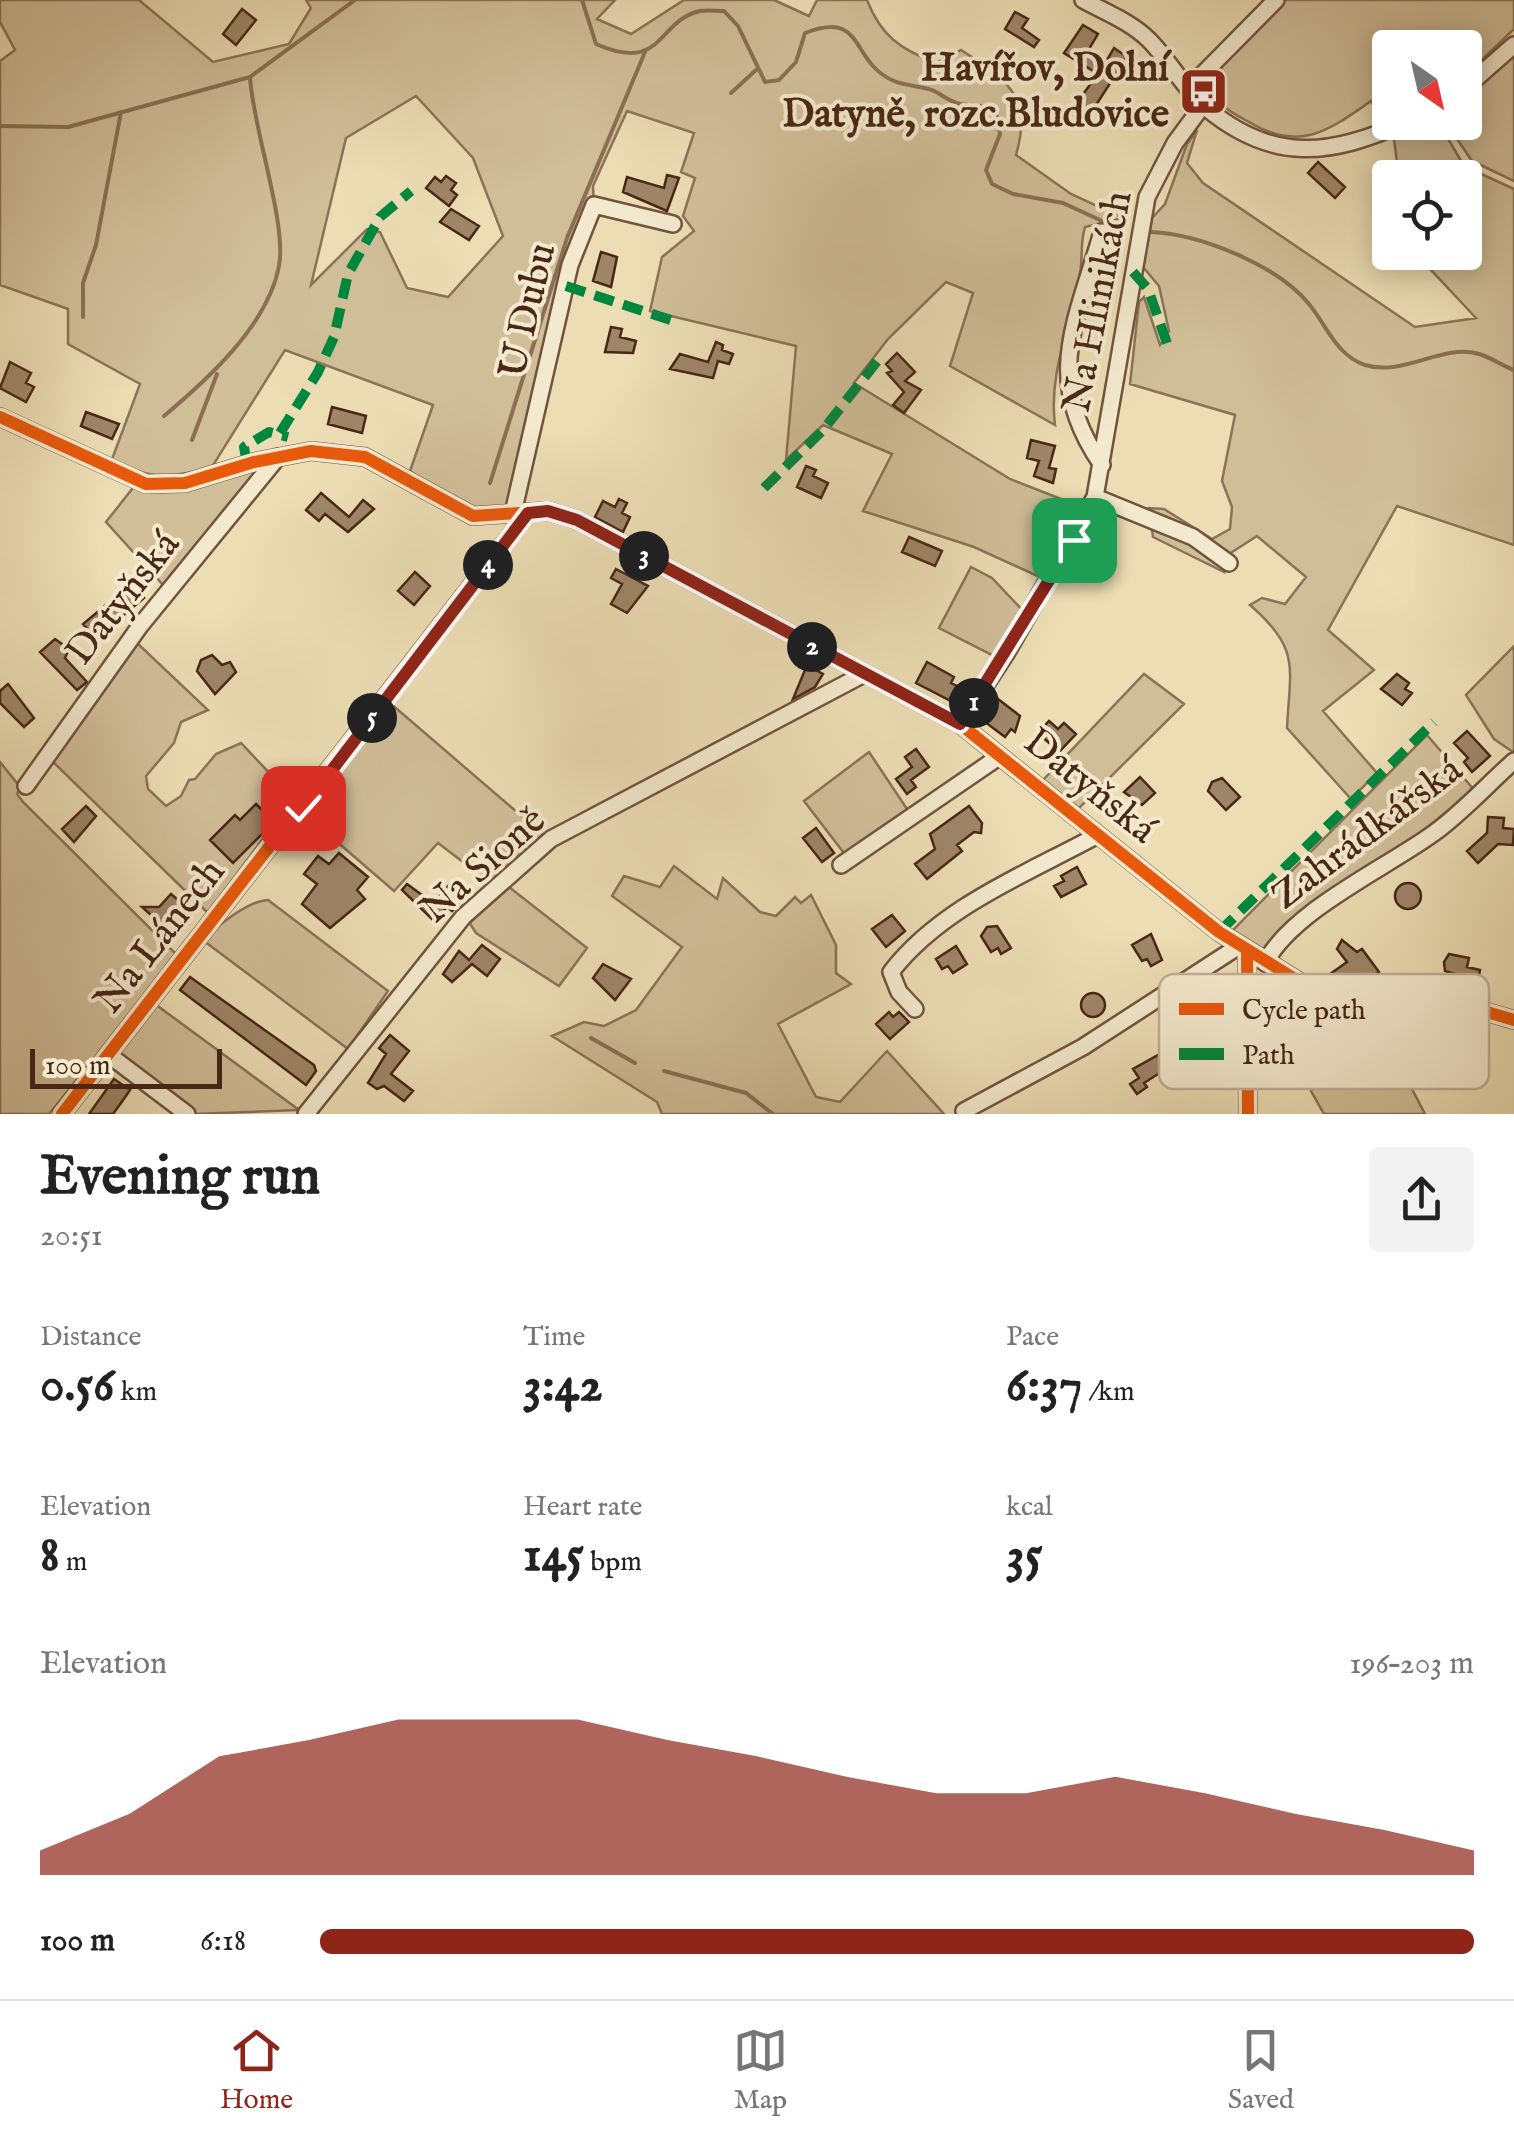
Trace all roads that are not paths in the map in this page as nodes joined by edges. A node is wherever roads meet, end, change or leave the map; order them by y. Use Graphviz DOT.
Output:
graph roads {
  1 [pos="1083,0"];
  2 [pos="1276,0"];
  3 [pos="1514,45"];
  4 [pos="1482,73"];
  5 [pos="1189,88"];
  6 [pos="1203,105"];
  7 [pos="1372,135"];
  8 [pos="673,224"];
  9 [pos="1102,232"];
  10 [pos="0,417"];
  11 [pos="278,457"];
  12 [pos="1102,465"];
  13 [pos="1095,497"];
  14 [pos="521,513"];
  15 [pos="1230,564"];
  16 [pos="864,674"];
  17 [pos="960,724"];
  18 [pos="1000,756"];
  19 [pos="1514,760"];
  20 [pos="26,786"];
  21 [pos="1096,836"];
  22 [pos="841,865"];
  23 [pos="1243,949"];
  24 [pos="1265,963"];
  25 [pos="1202,974"];
  26 [pos="1244,974"];
  27 [pos="1284,974"];
  28 [pos="1159,1000"];
  29 [pos="915,1009"];
  30 [pos="1489,1013"];
  31 [pos="1514,1020"];
  32 [pos="109,1055"];
  33 [pos="1247,1089"];
  34 [pos="964,1111"];
  35 [pos="62,1114"];
  36 [pos="186,1114"];
  37 [pos="306,1114"];
  38 [pos="1248,1114"];
  1 -- 5 [label="street"];
  2 -- 5 [label="street"];
  3 -- 4 [label="street"];
  5 -- 6 [label="street"];
  6 -- 7 [label="street"];
  6 -- 12 [label="street, Na Hlinikách"];
  8 -- 14 [label="street, U Dubu"];
  9 -- 12 [label="street, Na Hlinikách"];
  10 -- 11 [label="street, Datyňská"];
  11 -- 14 [label="street, Datyňská"];
  11 -- 20 [label="street, Datyňská"];
  12 -- 13 [label="street, Na Hlinikách"];
  13 -- 15 [label="street"];
  13 -- 17 [label="street, Na Hlinikách"];
  14 -- 16 [label="street, Datyňská"];
  14 -- 32 [label="street, Na Lánech"];
  16 -- 17 [label="street, Datyňská"];
  16 -- 37 [label="street, Na Sioně"];
  17 -- 18 [label="street, Datyňská"];
  18 -- 21 [label="street, Datyňská"];
  18 -- 22 [label="street, Datyňská"];
  19 -- 24 [label="street, Zahrádkářská"];
  21 -- 23 [label="street, Datyňská"];
  21 -- 29 [label="street, Datyňská"];
  23 -- 24 [label="street, Datyňská"];
  23 -- 25 [label="street"];
  23 -- 26 [label="street"];
  24 -- 27 [label="street, Datyňská"];
  28 -- 34 [label="street"];
  30 -- 31 [label="street, Datyňská"];
  32 -- 35 [label="street, Na Lánech"];
  32 -- 36 [label="street"];
  33 -- 38 [label="street"];
}
